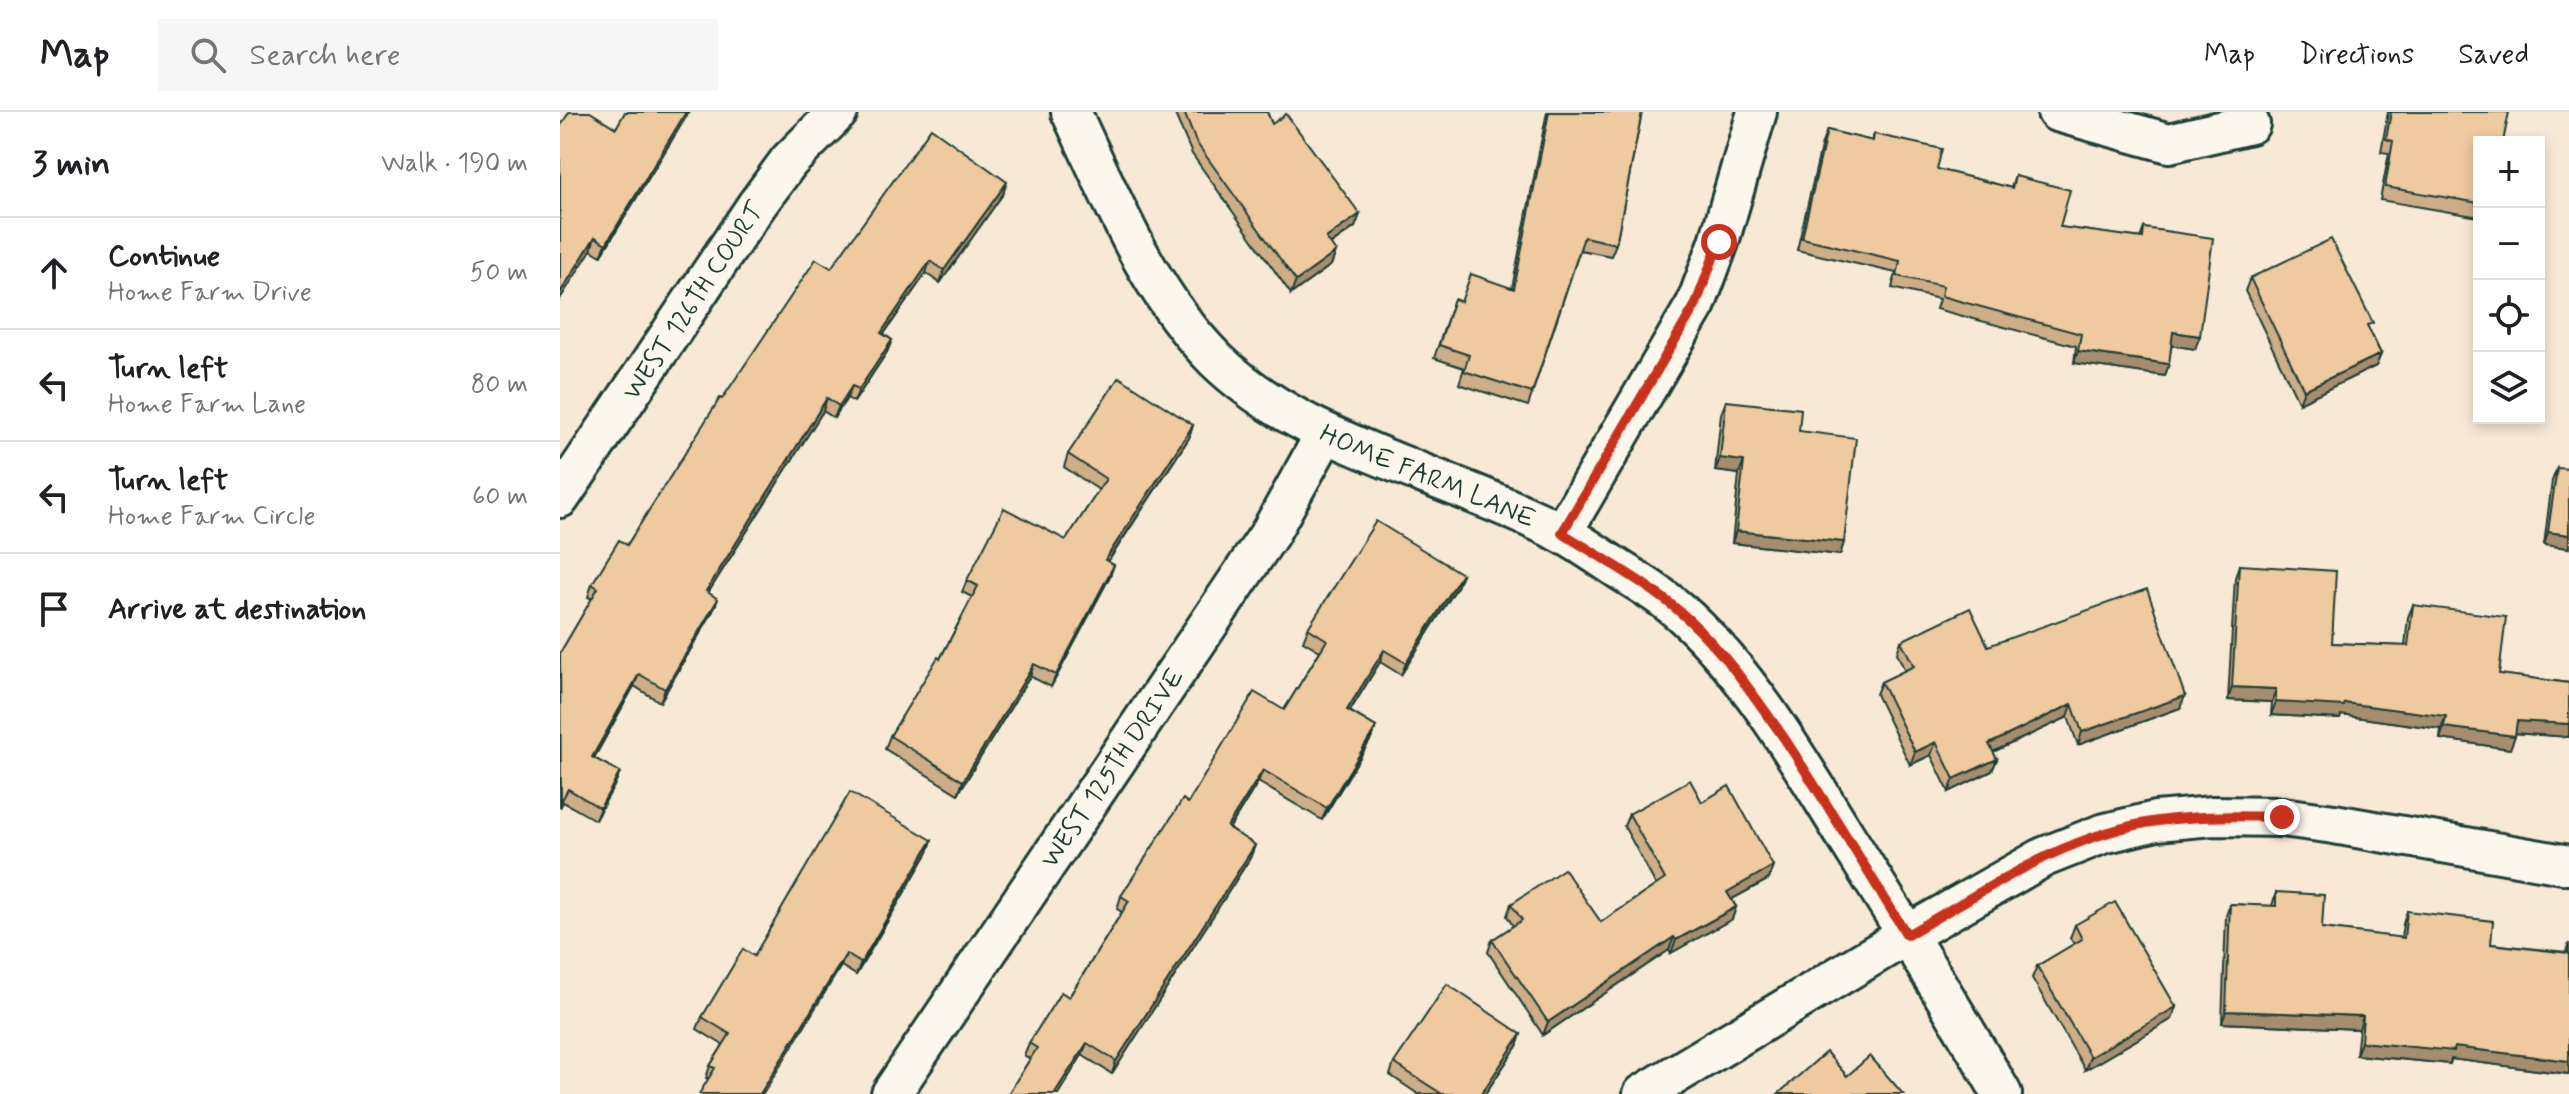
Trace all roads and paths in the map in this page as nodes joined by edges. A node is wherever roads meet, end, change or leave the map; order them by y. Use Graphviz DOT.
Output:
graph roads {
  1 [pos="838,112"];
  2 [pos="1071,112"];
  3 [pos="1757,112"];
  4 [pos="2057,112"];
  5 [pos="2250,124"];
  6 [pos="1325,434"];
  7 [pos="560,498"];
  8 [pos="1562,533"];
  9 [pos="2569,865"];
  10 [pos="1907,935"];
  11 [pos="891,1094"];
  12 [pos="1643,1094"];
  13 [pos="2002,1094"];
  1 -- 7 [label="street, WEST 126TH COURT"];
  2 -- 6 [label="street, HOME FARM LANE"];
  3 -- 8 [label="street"];
  4 -- 5 [label="street"];
  6 -- 8 [label="street, HOME FARM LANE"];
  6 -- 11 [label="street, WEST 125TH DRIVE"];
  8 -- 10 [label="street, HOME FARM LANE"];
  9 -- 10 [label="street"];
  10 -- 12 [label="street"];
  10 -- 13 [label="street, HOME FARM LANE"];
}
